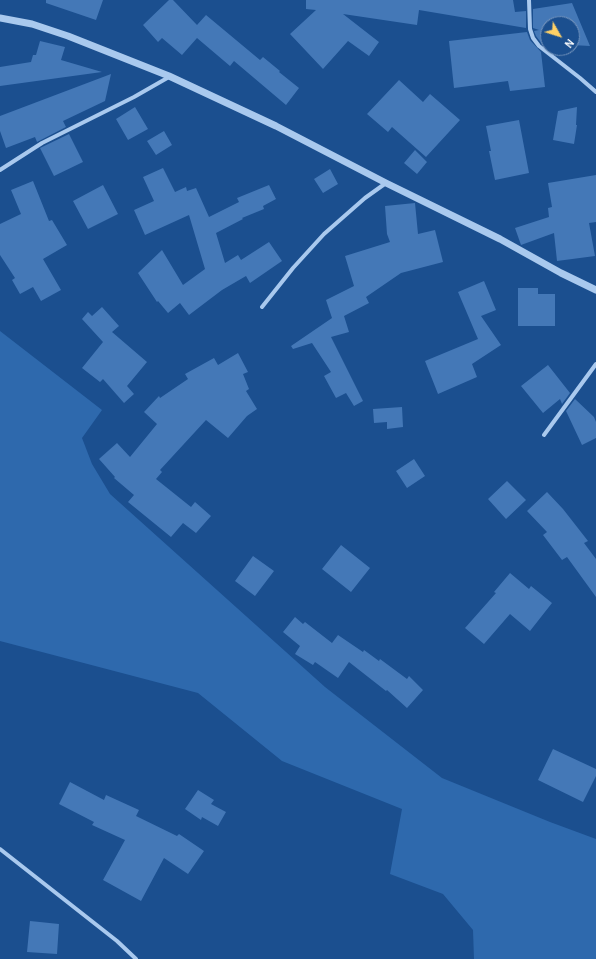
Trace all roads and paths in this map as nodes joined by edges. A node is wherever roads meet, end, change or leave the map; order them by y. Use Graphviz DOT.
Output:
graph roads {
  1 [pos="529,0"];
  2 [pos="0,18"];
  3 [pos="169,76"];
  4 [pos="596,92"];
  5 [pos="0,170"];
  6 [pos="386,183"];
  7 [pos="596,290"];
  8 [pos="262,307"];
  9 [pos="596,364"];
  10 [pos="544,435"];
  11 [pos="0,849"];
  12 [pos="136,959"];
  1 -- 4 [label="street"];
  2 -- 3 [label="street"];
  3 -- 5 [label="street"];
  3 -- 6 [label="street"];
  6 -- 7 [label="street"];
  6 -- 8 [label="street"];
  9 -- 10 [label="street"];
  11 -- 12 [label="street"];
}
